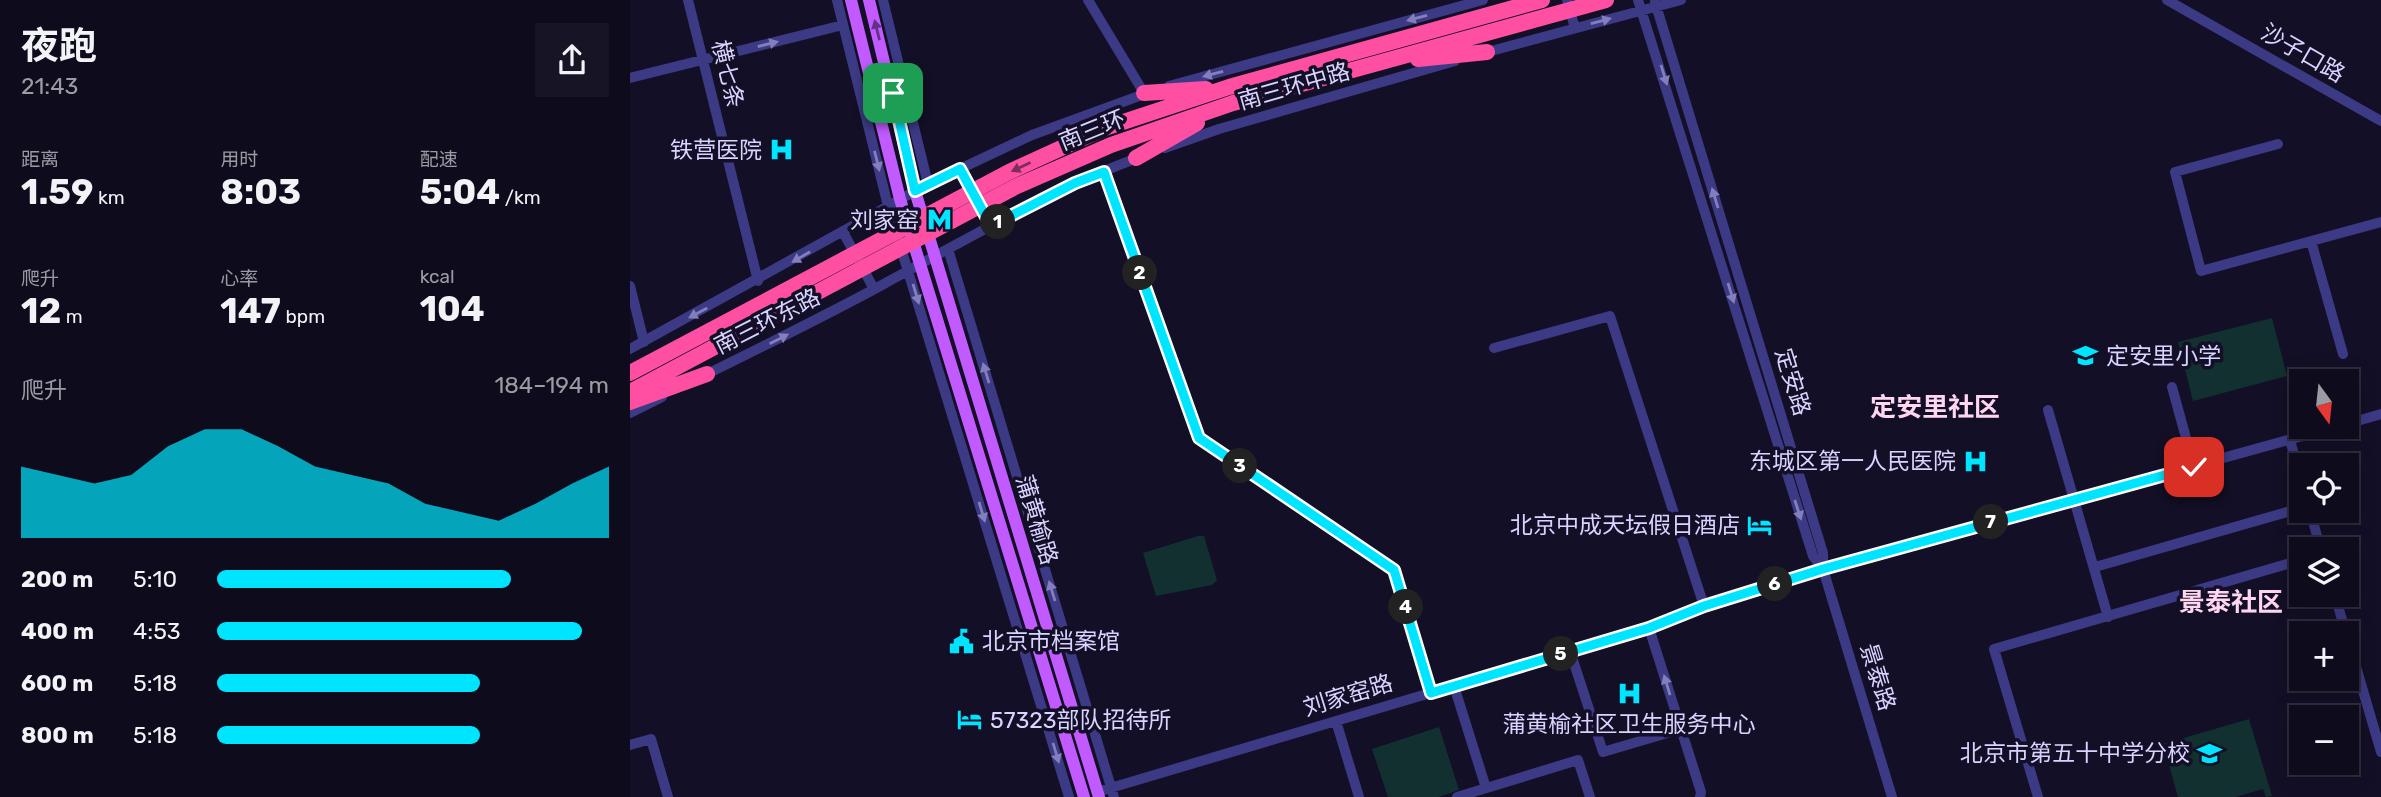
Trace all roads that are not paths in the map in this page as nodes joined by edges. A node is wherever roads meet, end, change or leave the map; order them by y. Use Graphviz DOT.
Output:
graph roads {
  1 [pos="688,0"];
  2 [pos="837,0"];
  3 [pos="851,0"];
  4 [pos="869,0"];
  5 [pos="883,0"];
  6 [pos="1088,0"];
  7 [pos="1483,0"];
  8 [pos="1542,0"];
  9 [pos="1567,0"];
  10 [pos="1606,0"];
  11 [pos="1681,0"];
  12 [pos="2167,0"];
  13 [pos="1656,3"];
  14 [pos="1641,5"];
  15 [pos="843,25"];
  16 [pos="1575,28"];
  17 [pos="1488,52"];
  18 [pos="703,60"];
  19 [pos="1371,64"];
  20 [pos="630,78"];
  21 [pos="1229,87"];
  22 [pos="1144,93"];
  23 [pos="1233,103"];
  24 [pos="2381,121"];
  25 [pos="2278,144"];
  26 [pos="1136,158"];
  27 [pos="960,169"];
  28 [pos="1104,172"];
  29 [pos="928,184"];
  30 [pos="915,191"];
  31 [pos="901,199"];
  32 [pos="888,206"];
  33 [pos="2381,222"];
  34 [pos="991,226"];
  35 [pos="843,232"];
  36 [pos="2311,241"];
  37 [pos="948,249"];
  38 [pos="935,256"];
  39 [pos="921,264"];
  40 [pos="909,271"];
  41 [pos="758,281"];
  42 [pos="630,285"];
  43 [pos="874,289"];
  44 [pos="729,331"];
  45 [pos="644,342"];
  46 [pos="1494,348"];
  47 [pos="630,349"];
  48 [pos="2343,354"];
  49 [pos="663,356"];
  50 [pos="630,363"];
  51 [pos="630,373"];
  52 [pos="707,374"];
  53 [pos="2172,387"];
  54 [pos="630,391"];
  55 [pos="630,402"];
  56 [pos="2048,410"];
  57 [pos="630,413"];
  58 [pos="2381,414"];
  59 [pos="2359,420"];
  60 [pos="2293,439"];
  61 [pos="2290,440"];
  62 [pos="2294,453"];
  63 [pos="2194,467"];
  64 [pos="2076,499"];
  65 [pos="2289,511"];
  66 [pos="1034,531"];
  67 [pos="1023,546"];
  68 [pos="2289,564"];
  69 [pos="2095,567"];
  70 [pos="1823,569"];
  71 [pos="1704,606"];
  72 [pos="2108,617"];
  73 [pos="1649,628"];
  74 [pos="1570,651"];
  75 [pos="2359,674"];
  76 [pos="1454,686"];
  77 [pos="1431,693"];
  78 [pos="1336,721"];
  79 [pos="1681,729"];
  80 [pos="2378,732"];
  81 [pos="630,745"];
  82 [pos="2381,752"];
  83 [pos="1486,788"];
  84 [pos="1113,792"];
  85 [pos="1084,796"];
  86 [pos="668,797"];
  87 [pos="1359,797"];
  88 [pos="1457,797"];
  89 [pos="1590,797"];
  90 [pos="1700,797"];
  91 [pos="1892,797"];
  92 [pos="2038,797"];
  1 -- 18 [label="street, 横七条"];
  2 -- 15 [label="street"];
  3 -- 31 [label="main road, 蒲黄榆路"];
  30 -- 4 [label="main road, 蒲黄榆路, one-way"];
  5 -- 29 [label="street"];
  6 -- 22 [label="street"];
  7 -- 22 [label="street, 南三环中路, one-way"];
  8 -- 21 [label="highway, 南三环"];
  9 -- 16 [label="street"];
  10 -- 19 [label="highway, 南三环"];
  11 -- 13 [label="street, 南三环中路"];
  12 -- 24 [label="street, 沙子口路"];
  13 -- 14 [label="street, 南三环中路"];
  70 -- 13 [label="street, 定安路, one-way"];
  16 -- 14 [label="street, 南三环中路, one-way"];
  14 -- 70 [label="street, 定安路, one-way"];
  18 -- 15 [label="street, one-way"];
  15 -- 32 [label="street, one-way"];
  16 -- 17 [label="street, 南三环中路"];
  17 -- 19 [label="highway"];
  17 -- 26 [label="street, 南三环中路"];
  18 -- 20 [label="street"];
  18 -- 41 [label="street, 横七条"];
  19 -- 23 [label="highway, 南三环"];
  21 -- 22 [label="highway"];
  21 -- 44 [label="highway, 南三环, one-way"];
  22 -- 27 [label="street, 南三环中路"];
  23 -- 26 [label="highway"];
  23 -- 44 [label="highway, 南三环"];
  25 -- 36 [label="street"];
  26 -- 28 [label="street, 南三环中路"];
  27 -- 29 [label="street, 南三环中路"];
  27 -- 34 [label="street"];
  28 -- 34 [label="street, 南三环中路"];
  28 -- 77 [label="street"];
  29 -- 30 [label="street, 南三环中路"];
  30 -- 31 [label="street, 南三环中路"];
  30 -- 38 [label="main road, 蒲黄榆路"];
  31 -- 32 [label="street, 南三环东路"];
  31 -- 39 [label="main road, 蒲黄榆路"];
  32 -- 35 [label="street, 南三环东路"];
  32 -- 40 [label="street"];
  33 -- 36 [label="street"];
  34 -- 37 [label="street, 南三环中路"];
  35 -- 41 [label="street, 南三环东路, one-way"];
  35 -- 43 [label="street"];
  36 -- 48 [label="street"];
  37 -- 38 [label="street, 南三环中路"];
  66 -- 37 [label="street, one-way"];
  38 -- 39 [label="street, 南三环中路"];
  38 -- 67 [label="main road, 蒲黄榆路"];
  39 -- 40 [label="street, 南三环东路"];
  39 -- 85 [label="main road, 蒲黄榆路"];
  40 -- 43 [label="street, 南三环东路"];
  40 -- 85 [label="street, one-way"];
  41 -- 45 [label="street, 南三环东路, one-way"];
  42 -- 45 [label="street"];
  52 -- 43 [label="street, 南三环东路, one-way"];
  44 -- 49 [label="highway, 南三环"];
  44 -- 54 [label="highway, 南三环"];
  45 -- 47 [label="street, 南三环东路"];
  46 -- 71 [label="street"];
  49 -- 50 [label="highway"];
  49 -- 51 [label="highway, 南三环"];
  52 -- 55 [label="highway"];
  52 -- 57 [label="street, 南三环东路"];
  53 -- 63 [label="street"];
  56 -- 64 [label="street"];
  58 -- 59 [label="street"];
  60 -- 61 [label="street, 刘家窑路"];
  61 -- 62 [label="street"];
  61 -- 63 [label="street, 刘家窑路"];
  63 -- 64 [label="street, 刘家窑路"];
  64 -- 69 [label="street"];
  64 -- 70 [label="street, 刘家窑路"];
  65 -- 69 [label="street"];
  66 -- 67 [label="street"];
  84 -- 66 [label="street, one-way"];
  67 -- 85 [label="main road, 蒲黄榆路"];
  68 -- 72 [label="street"];
  69 -- 72 [label="street"];
  70 -- 71 [label="street, 刘家窑路"];
  70 -- 91 [label="street, 景泰路"];
  71 -- 73 [label="street, 刘家窑路"];
  72 -- 92 [label="street"];
  73 -- 74 [label="street, 刘家窑路"];
  79 -- 73 [label="street, one-way"];
  74 -- 76 [label="street, 刘家窑路"];
  74 -- 79 [label="street"];
  75 -- 80 [label="street"];
  76 -- 77 [label="street, 刘家窑路"];
  76 -- 83 [label="street"];
  77 -- 78 [label="street, 刘家窑路"];
  78 -- 84 [label="street, 刘家窑路"];
  78 -- 87 [label="street"];
  79 -- 90 [label="street"];
  80 -- 82 [label="street"];
  81 -- 86 [label="street"];
  83 -- 88 [label="street"];
  83 -- 89 [label="street"];
  84 -- 85 [label="street, 刘家窑路"];
}
